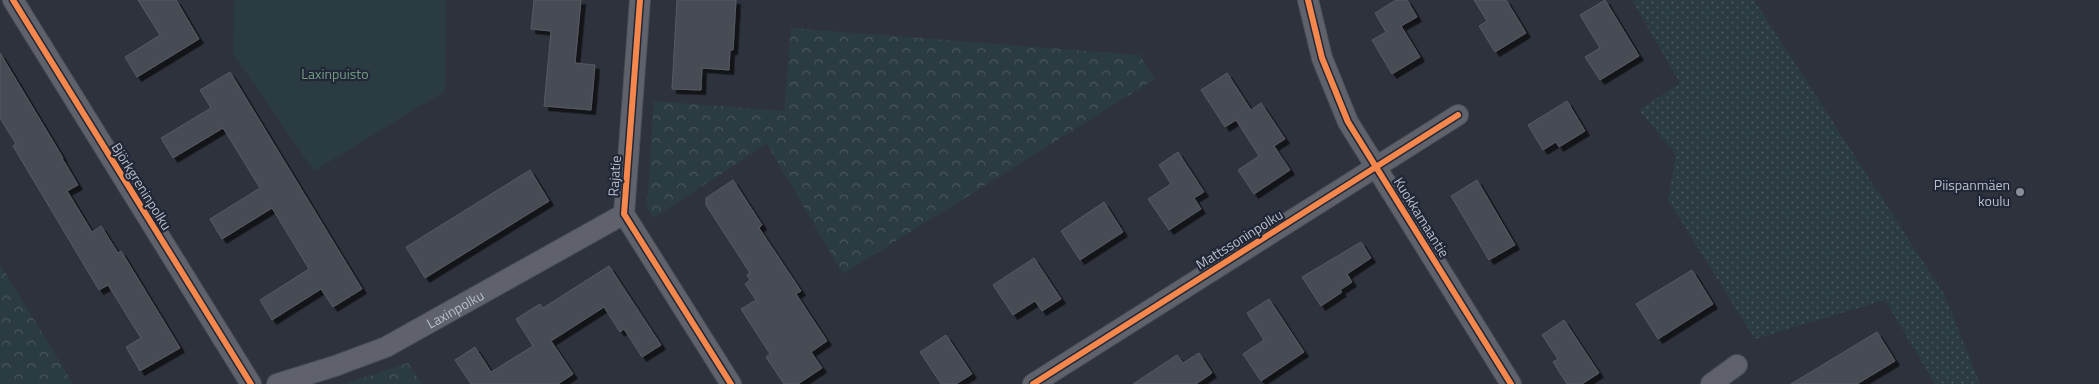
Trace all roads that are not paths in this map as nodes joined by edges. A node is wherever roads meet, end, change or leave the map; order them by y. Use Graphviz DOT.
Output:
graph roads {
  1 [pos="13,0"];
  2 [pos="640,0"];
  3 [pos="1308,0"];
  4 [pos="1458,115"];
  5 [pos="1376,167"];
  6 [pos="624,214"];
  7 [pos="1737,365"];
  8 [pos="251,384"];
  9 [pos="277,384"];
  10 [pos="731,384"];
  11 [pos="1033,384"];
  12 [pos="1511,384"];
  13 [pos="1711,384"];
  1 -- 8 [label="street, Björkgreninpolku"];
  2 -- 6 [label="street, Rajatie"];
  3 -- 5 [label="street, Kuokkamaantie"];
  4 -- 5 [label="street, Mattssoninpolku"];
  5 -- 11 [label="street, Mattssoninpolku"];
  5 -- 12 [label="street, Kuokkamaantie"];
  6 -- 9 [label="street, Laxinpolku"];
  6 -- 10 [label="street, Rajatie"];
  7 -- 13 [label="street"];
}
